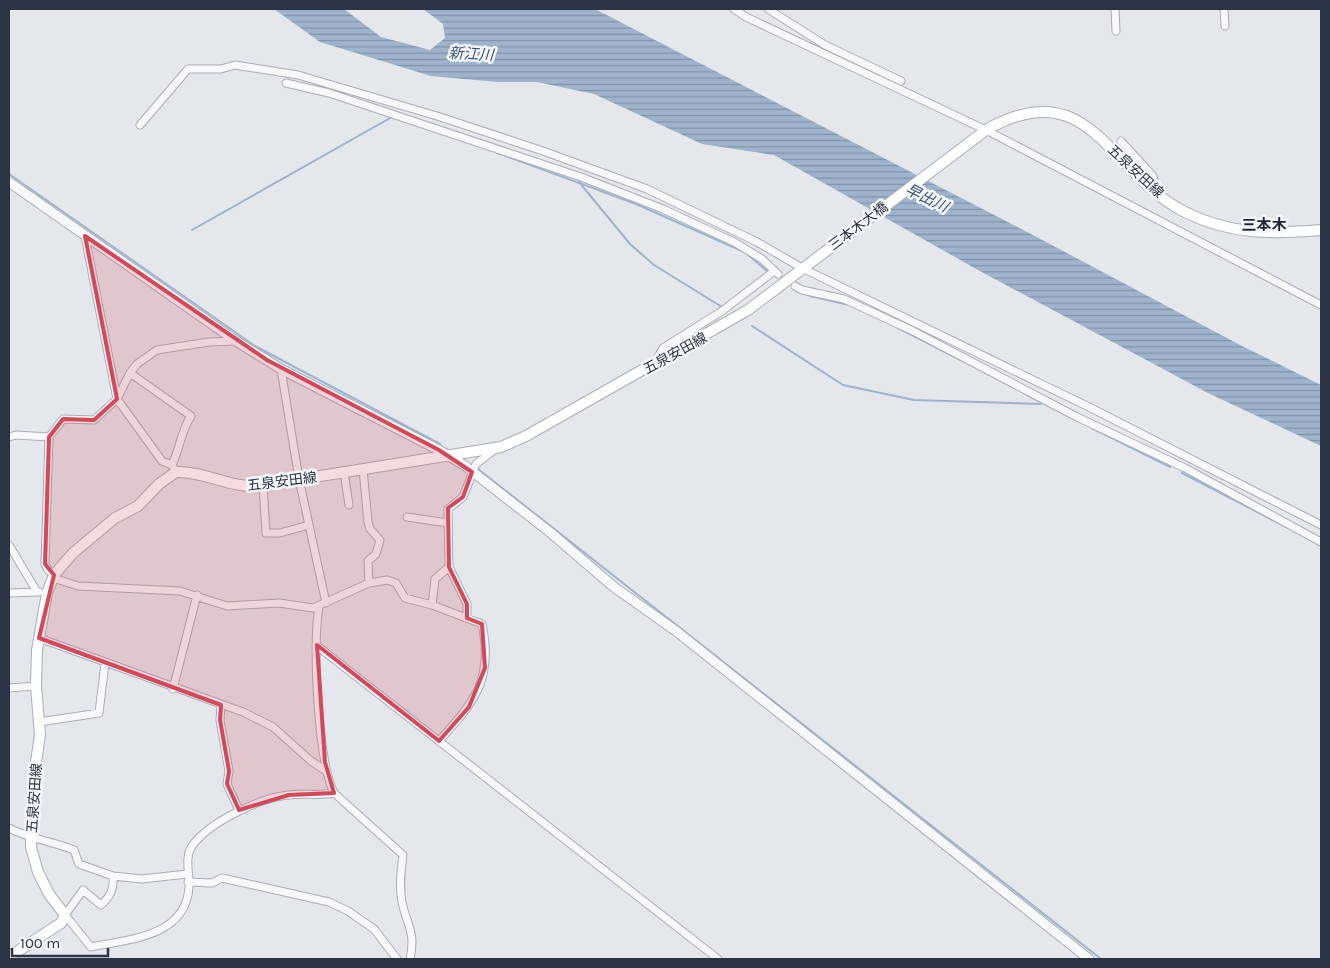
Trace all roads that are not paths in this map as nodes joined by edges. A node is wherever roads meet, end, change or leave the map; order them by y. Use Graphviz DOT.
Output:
graph roads {
  1 [pos="734,9"];
  2 [pos="768,9"];
  3 [pos="1115,9"];
  4 [pos="1224,9"];
  5 [pos="1225,26"];
  6 [pos="1116,31"];
  7 [pos="902,81"];
  8 [pos="286,83"];
  9 [pos="140,125"];
  10 [pos="985,132"];
  11 [pos="1121,141"];
  12 [pos="9,182"];
  13 [pos="1158,194"];
  14 [pos="1321,230"];
  15 [pos="85,236"];
  16 [pos="803,267"];
  17 [pos="794,286"];
  18 [pos="1321,305"];
  19 [pos="236,341"];
  20 [pos="654,364"];
  21 [pos="282,369"];
  22 [pos="130,373"];
  23 [pos="117,399"];
  24 [pos="9,437"];
  25 [pos="49,437"];
  26 [pos="497,448"];
  27 [pos="450,456"];
  28 [pos="174,468"];
  29 [pos="363,469"];
  30 [pos="344,472"];
  31 [pos="472,472"];
  32 [pos="299,479"];
  33 [pos="263,485"];
  34 [pos="349,505"];
  35 [pos="407,517"];
  36 [pos="448,523"];
  37 [pos="1321,525"];
  38 [pos="309,526"];
  39 [pos="1321,542"];
  40 [pos="9,544"];
  41 [pos="449,567"];
  42 [pos="54,576"];
  43 [pos="369,584"];
  44 [pos="9,593"];
  45 [pos="42,593"];
  46 [pos="197,596"];
  47 [pos="326,603"];
  48 [pos="432,605"];
  49 [pos="319,607"];
  50 [pos="467,618"];
  51 [pos="38,638"];
  52 [pos="316,645"];
  53 [pos="105,663"];
  54 [pos="36,686"];
  55 [pos="9,688"];
  56 [pos="173,688"];
  57 [pos="221,705"];
  58 [pos="39,722"];
  59 [pos="439,741"];
  60 [pos="326,771"];
  61 [pos="334,793"];
  62 [pos="239,810"];
  63 [pos="9,828"];
  64 [pos="32,838"];
  65 [pos="187,874"];
  66 [pos="113,876"];
  67 [pos="188,882"];
  68 [pos="65,915"];
  69 [pos="9,958"];
  70 [pos="396,959"];
  71 [pos="410,959"];
  72 [pos="718,959"];
  73 [pos="1089,959"];
  1 -- 10 [label="street"];
  2 -- 7 [label="street"];
  3 -- 6 [label="street"];
  4 -- 5 [label="street"];
  8 -- 20 [label="street"];
  9 -- 16 [label="street"];
  10 -- 13 [label="main road, 五泉安田線"];
  10 -- 16 [label="main road, 三本木大橋"];
  10 -- 18 [label="street"];
  11 -- 13 [label="street"];
  12 -- 15 [label="street"];
  13 -- 14 [label="main road, 五泉安田線"];
  15 -- 19 [label="street"];
  15 -- 23 [label="street"];
  16 -- 20 [label="main road, 五泉安田線"];
  16 -- 37 [label="street"];
  17 -- 39 [label="street"];
  19 -- 21 [label="street"];
  19 -- 22 [label="street"];
  20 -- 26 [label="main road, 五泉安田線"];
  21 -- 27 [label="street"];
  21 -- 32 [label="street"];
  22 -- 23 [label="street"];
  22 -- 28 [label="street"];
  23 -- 25 [label="street"];
  23 -- 28 [label="street"];
  24 -- 25 [label="street"];
  25 -- 42 [label="street"];
  26 -- 27 [label="main road, 五泉安田線"];
  26 -- 31 [label="street"];
  27 -- 29 [label="main road, 五泉安田線"];
  27 -- 31 [label="street"];
  28 -- 33 [label="main road, 五泉安田線"];
  28 -- 42 [label="main road, 五泉安田線"];
  29 -- 30 [label="main road, 五泉安田線"];
  29 -- 43 [label="street"];
  30 -- 32 [label="main road, 五泉安田線"];
  30 -- 34 [label="street"];
  31 -- 36 [label="street"];
  31 -- 73 [label="street"];
  32 -- 33 [label="main road, 五泉安田線"];
  32 -- 38 [label="street"];
  33 -- 38 [label="street"];
  35 -- 36 [label="street"];
  36 -- 41 [label="street"];
  38 -- 47 [label="street"];
  40 -- 45 [label="street"];
  41 -- 48 [label="street"];
  41 -- 50 [label="street"];
  42 -- 45 [label="main road, 五泉安田線"];
  42 -- 46 [label="street"];
  43 -- 47 [label="street"];
  43 -- 48 [label="street"];
  44 -- 45 [label="street"];
  45 -- 51 [label="main road, 五泉安田線"];
  46 -- 49 [label="street"];
  46 -- 56 [label="street"];
  47 -- 49 [label="street"];
  48 -- 50 [label="street"];
  49 -- 52 [label="street"];
  50 -- 59 [label="street"];
  51 -- 53 [label="street"];
  51 -- 54 [label="main road, 五泉安田線"];
  52 -- 59 [label="street"];
  52 -- 60 [label="street"];
  53 -- 56 [label="street"];
  53 -- 58 [label="street"];
  54 -- 55 [label="street"];
  54 -- 58 [label="main road, 五泉安田線"];
  56 -- 57 [label="street"];
  57 -- 60 [label="street"];
  57 -- 62 [label="street"];
  58 -- 64 [label="main road, 五泉安田線"];
  59 -- 72 [label="street"];
  60 -- 61 [label="street"];
  61 -- 62 [label="street"];
  61 -- 71 [label="street"];
  62 -- 65 [label="street"];
  63 -- 64 [label="street"];
  64 -- 66 [label="street"];
  64 -- 68 [label="main road, 五泉安田線"];
  65 -- 66 [label="street"];
  65 -- 67 [label="street"];
  66 -- 68 [label="street"];
  67 -- 68 [label="street"];
  67 -- 70 [label="street"];
  68 -- 69 [label="main road"];
}
